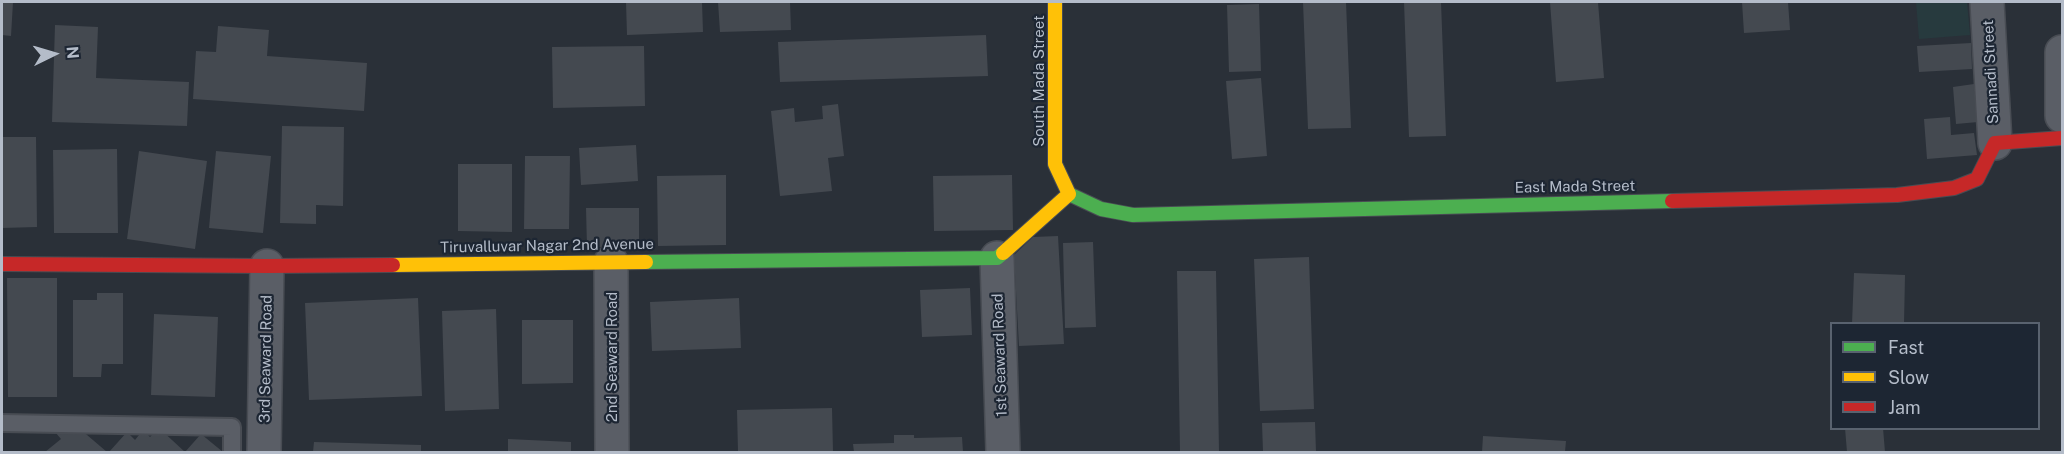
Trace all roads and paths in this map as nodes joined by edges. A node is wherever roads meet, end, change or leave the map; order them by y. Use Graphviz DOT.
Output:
graph roads {
  1 [pos="1055,2"];
  2 [pos="1987,2"];
  3 [pos="2062,52"];
  4 [pos="2062,116"];
  5 [pos="2062,138"];
  6 [pos="1995,143"];
  7 [pos="1069,194"];
  8 [pos="997,258"];
  9 [pos="611,262"];
  10 [pos="2,264"];
  11 [pos="267,266"];
  12 [pos="2,423"];
  13 [pos="232,453"];
  14 [pos="264,453"];
  15 [pos="612,453"];
  16 [pos="1003,453"];
  1 -- 7 [label="street, South Mada Street"];
  2 -- 6 [label="street, Sannadi Street"];
  3 -- 4 [label="street"];
  5 -- 6 [label="street"];
  6 -- 7 [label="street, East Mada Street"];
  7 -- 8 [label="street"];
  8 -- 9 [label="street, Tiruvalluvar Nagar 2nd Avenue"];
  8 -- 16 [label="street, 1st Seaward Road"];
  9 -- 11 [label="street, Tiruvalluvar Nagar 2nd Avenue"];
  9 -- 15 [label="street, 2nd Seaward Road"];
  10 -- 11 [label="street, Tiruvalluvar Nagar 2nd Avenue"];
  11 -- 14 [label="street, 3rd Seaward Road"];
  12 -- 13 [label="lane"];
}
